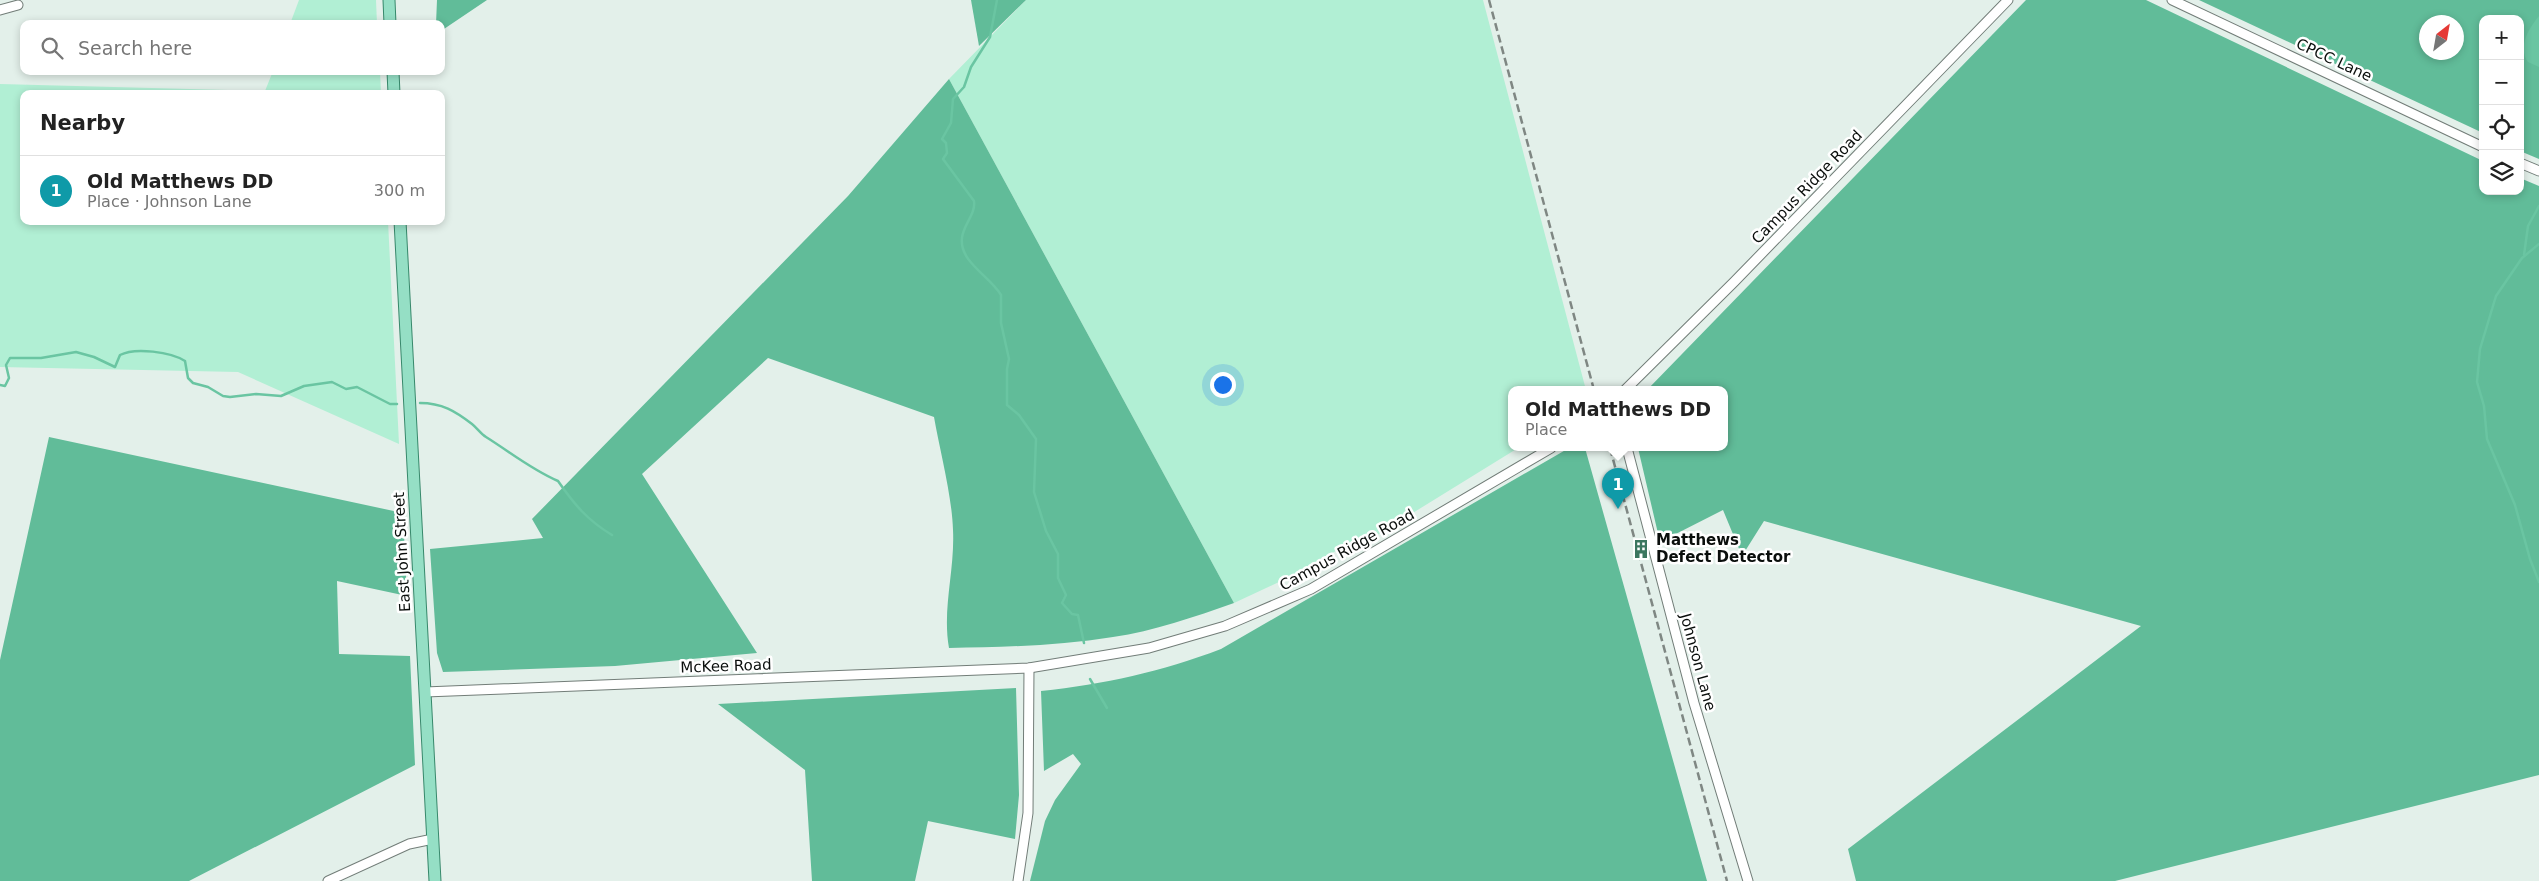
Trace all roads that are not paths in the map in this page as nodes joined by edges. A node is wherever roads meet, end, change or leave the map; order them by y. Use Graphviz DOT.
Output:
graph roads {
  1 [pos="389,0"];
  2 [pos="2008,0"];
  3 [pos="2172,0"];
  4 [pos="18,5"];
  5 [pos="0,10"];
  6 [pos="390,20"];
  7 [pos="393,75"];
  8 [pos="394,90"];
  9 [pos="2479,145"];
  10 [pos="2524,165"];
  11 [pos="2539,171"];
  12 [pos="400,225"];
  13 [pos="1629,386"];
  14 [pos="1546,451"];
  15 [pos="1628,451"];
  16 [pos="1029,668"];
  17 [pos="425,692"];
  18 [pos="432,839"];
  19 [pos="328,881"];
  20 [pos="435,881"];
  21 [pos="1018,881"];
  22 [pos="1748,881"];
  1 -- 6 [label="main road"];
  2 -- 13 [label="street, Campus Ridge Road"];
  3 -- 9 [label="street, CPCC Lane"];
  4 -- 5 [label="street"];
  7 -- 8 [label="main road"];
  10 -- 11 [label="street"];
  12 -- 17 [label="main road, East John Street"];
  14 -- 16 [label="street, Campus Ridge Road"];
  15 -- 22 [label="street, Johnson Lane"];
  16 -- 17 [label="street, McKee Road"];
  16 -- 21 [label="street"];
  17 -- 18 [label="main road, East John Street"];
  18 -- 19 [label="street"];
  18 -- 20 [label="main road, East John Street"];
}
